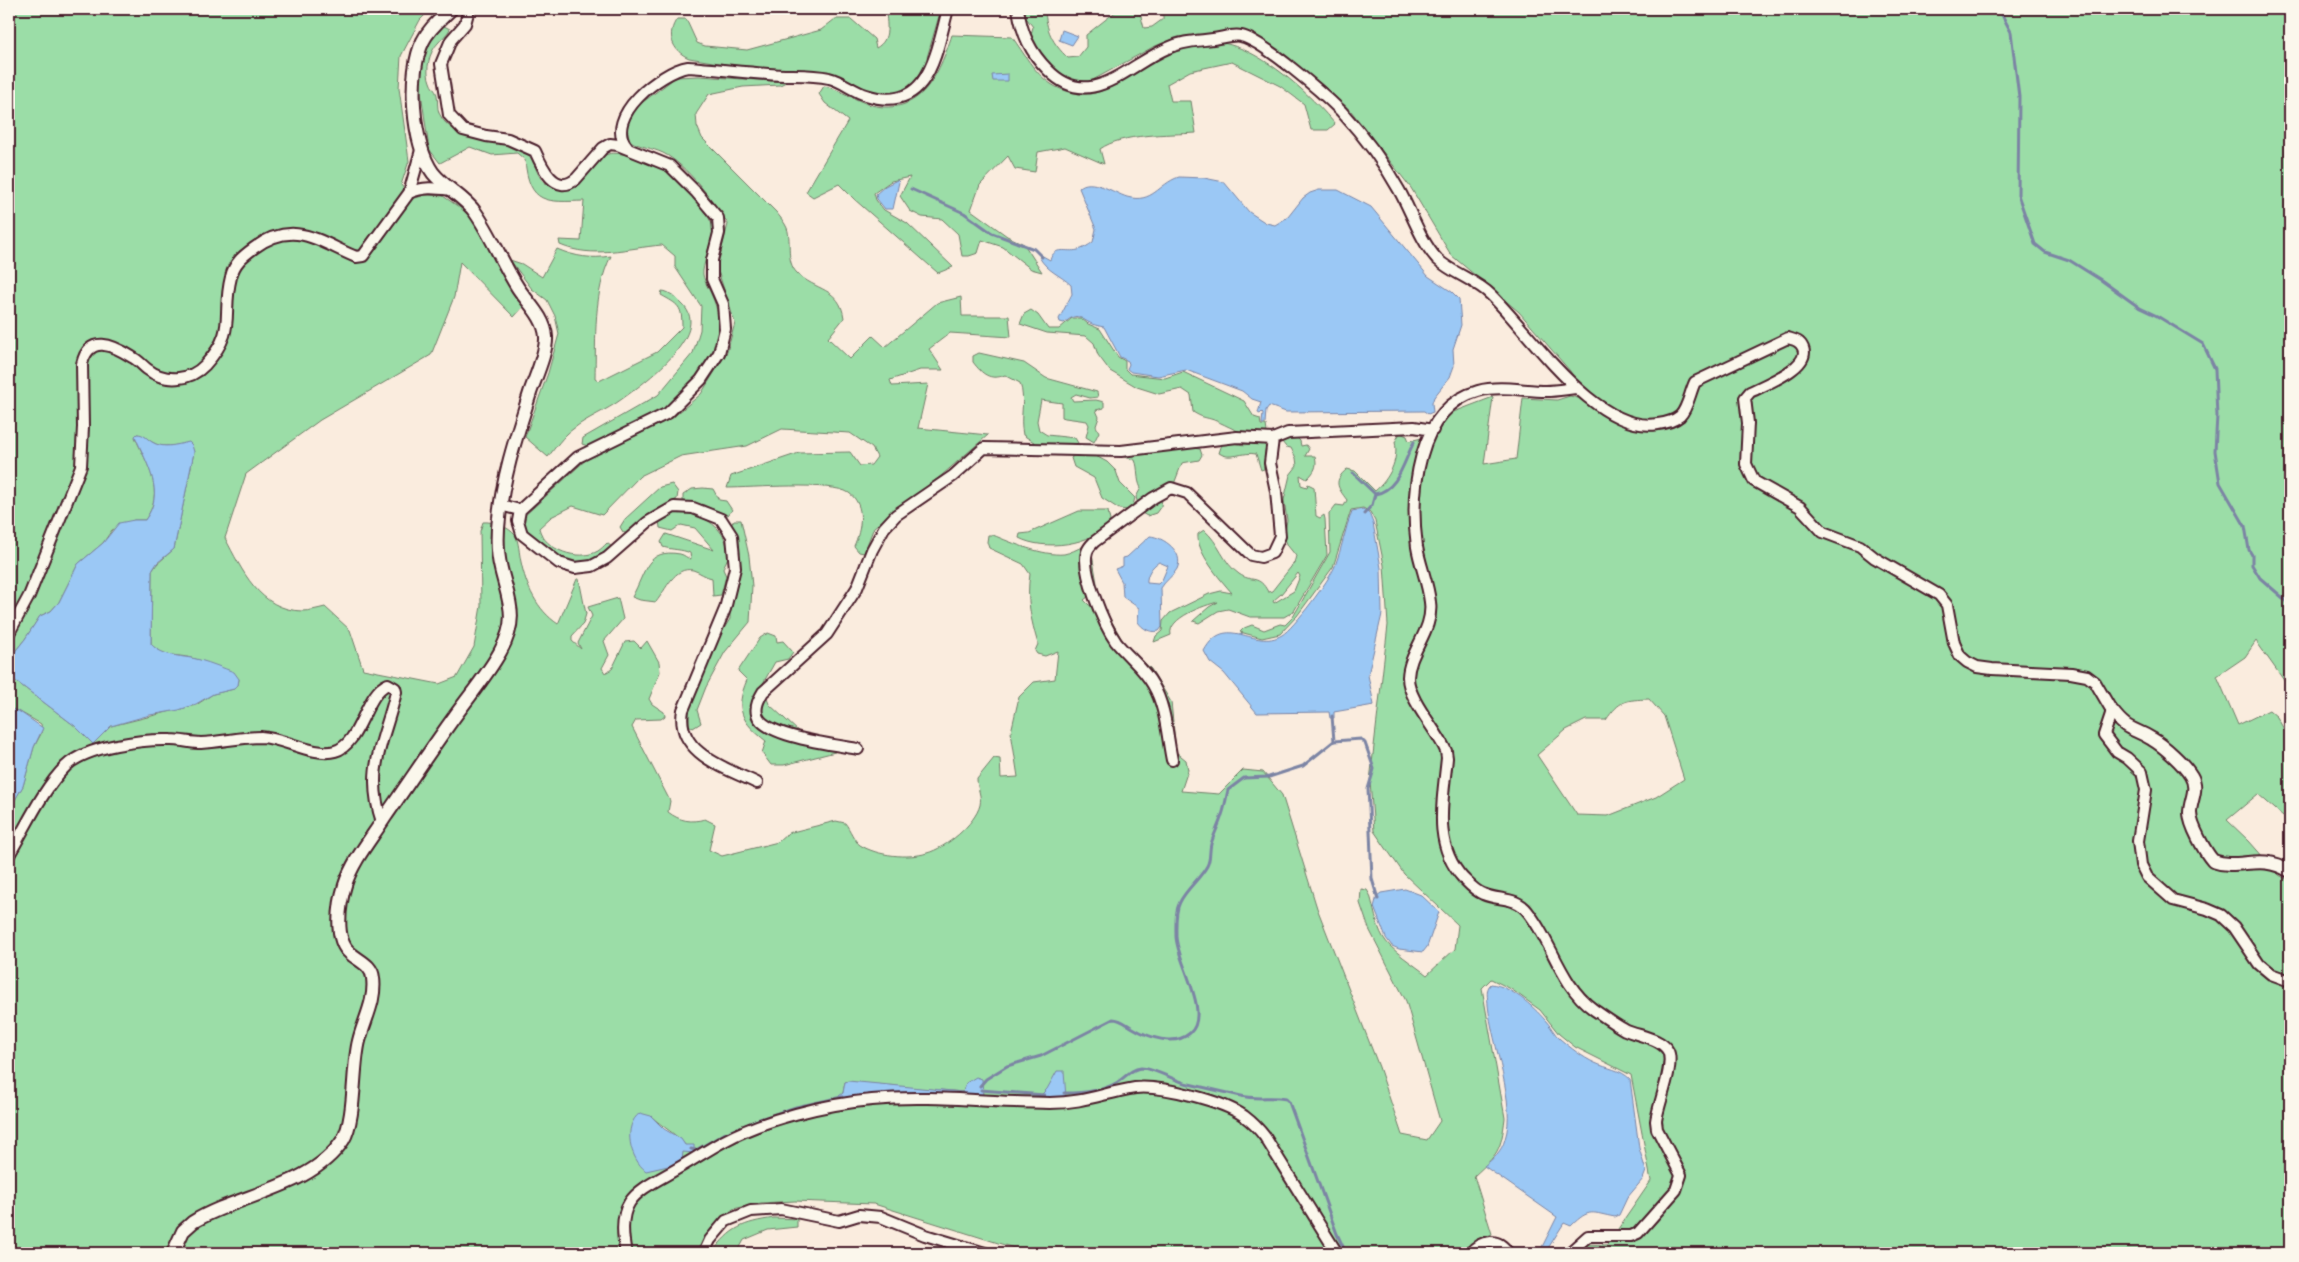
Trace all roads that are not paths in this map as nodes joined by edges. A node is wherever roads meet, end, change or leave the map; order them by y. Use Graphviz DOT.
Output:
graph roads {
  1 [pos="451,9"];
  2 [pos="469,9"];
  3 [pos="948,9"];
  4 [pos="1018,9"];
  5 [pos="627,147"];
  6 [pos="421,150"];
  7 [pos="452,190"];
  8 [pos="409,193"];
  9 [pos="1576,388"];
  10 [pos="1433,430"];
  11 [pos="1273,439"];
  12 [pos="500,505"];
  13 [pos="520,510"];
  14 [pos="9,633"];
  15 [pos="2112,711"];
  16 [pos="858,749"];
  17 [pos="1172,760"];
  18 [pos="757,783"];
  19 [pos="382,822"];
  20 [pos="9,855"];
  21 [pos="2290,871"];
  22 [pos="2290,980"];
  23 [pos="173,1253"];
  24 [pos="626,1253"];
  25 [pos="704,1253"];
  26 [pos="986,1253"];
  27 [pos="1337,1253"];
  28 [pos="1470,1253"];
  29 [pos="1508,1253"];
  30 [pos="1569,1253"];
  1 -- 6 [label="street"];
  2 -- 5 [label="street"];
  3 -- 5 [label="street"];
  4 -- 9 [label="street"];
  5 -- 13 [label="street"];
  6 -- 7 [label="street"];
  6 -- 8 [label="street"];
  7 -- 8 [label="street"];
  7 -- 12 [label="street"];
  8 -- 14 [label="street"];
  9 -- 10 [label="street"];
  9 -- 15 [label="street"];
  10 -- 11 [label="street"];
  10 -- 30 [label="street"];
  11 -- 16 [label="street"];
  11 -- 17 [label="street"];
  12 -- 13 [label="street"];
  12 -- 19 [label="street"];
  13 -- 18 [label="street"];
  15 -- 21 [label="street"];
  15 -- 22 [label="street"];
  19 -- 20 [label="street"];
  19 -- 23 [label="street"];
  24 -- 27 [label="street"];
  25 -- 26 [label="street"];
  28 -- 29 [label="street"];
}
